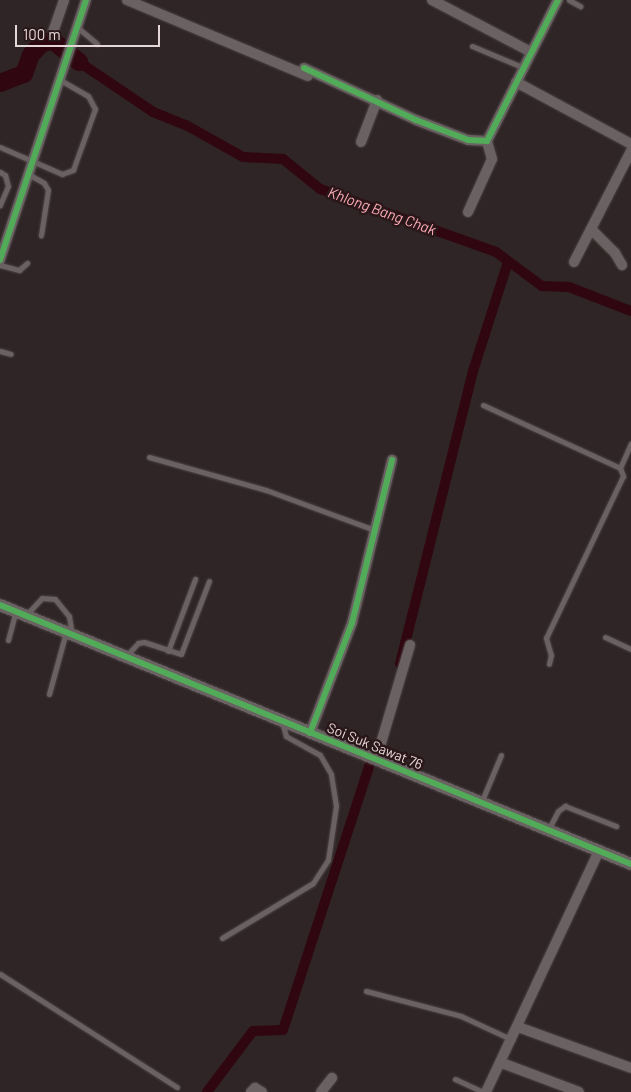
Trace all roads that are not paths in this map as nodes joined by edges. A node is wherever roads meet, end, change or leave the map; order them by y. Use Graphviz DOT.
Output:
graph roads {
  1 [pos="64,0"];
  2 [pos="86,0"];
  3 [pos="127,0"];
  4 [pos="432,0"];
  5 [pos="569,0"];
  6 [pos="555,1"];
  7 [pos="446,3"];
  8 [pos="580,6"];
  9 [pos="77,27"];
  10 [pos="54,32"];
  11 [pos="97,44"];
  12 [pos="472,46"];
  13 [pos="531,52"];
  14 [pos="522,67"];
  15 [pos="304,68"];
  16 [pos="60,79"];
  17 [pos="516,82"];
  18 [pos="352,94"];
  19 [pos="377,100"];
  20 [pos="487,141"];
  21 [pos="361,142"];
  22 [pos="631,144"];
  23 [pos="0,147"];
  24 [pos="631,151"];
  25 [pos="33,159"];
  26 [pos="0,172"];
  27 [pos="28,174"];
  28 [pos="0,205"];
  29 [pos="468,212"];
  30 [pos="591,229"];
  31 [pos="41,235"];
  32 [pos="0,260"];
  33 [pos="574,262"];
  34 [pos="27,263"];
  35 [pos="622,264"];
  36 [pos="0,265"];
  37 [pos="0,351"];
  38 [pos="11,354"];
  39 [pos="483,405"];
  40 [pos="631,443"];
  41 [pos="148,456"];
  42 [pos="392,460"];
  43 [pos="620,468"];
  44 [pos="376,530"];
  45 [pos="195,579"];
  46 [pos="209,581"];
  47 [pos="0,605"];
  48 [pos="21,613"];
  49 [pos="69,633"];
  50 [pos="605,637"];
  51 [pos="8,640"];
  52 [pos="410,645"];
  53 [pos="631,649"];
  54 [pos="168,651"];
  55 [pos="126,656"];
  56 [pos="549,664"];
  57 [pos="49,694"];
  58 [pos="282,721"];
  59 [pos="310,732"];
  60 [pos="501,755"];
  61 [pos="375,759"];
  62 [pos="481,803"];
  63 [pos="616,826"];
  64 [pos="548,831"];
  65 [pos="599,851"];
  66 [pos="631,864"];
  67 [pos="222,938"];
  68 [pos="0,974"];
  69 [pos="366,991"];
  70 [pos="518,1027"];
  71 [pos="513,1040"];
  72 [pos="502,1063"];
  73 [pos="631,1068"];
  74 [pos="332,1078"];
  75 [pos="455,1079"];
  76 [pos="177,1087"];
  77 [pos="251,1092"];
  78 [pos="262,1092"];
  79 [pos="321,1092"];
  80 [pos="484,1092"];
  81 [pos="579,1092"];
  1 -- 10 [label="street"];
  2 -- 9 [label="street"];
  3 -- 18 [label="street"];
  4 -- 7 [label="street"];
  5 -- 8 [label="lane"];
  6 -- 13 [label="street"];
  7 -- 13 [label="street"];
  9 -- 11 [label="lane"];
  9 -- 16 [label="street"];
  12 -- 14 [label="lane"];
  13 -- 14 [label="street"];
  14 -- 17 [label="street"];
  15 -- 19 [label="street"];
  16 -- 25 [label="street"];
  16 -- 25 [label="lane"];
  17 -- 20 [label="street"];
  17 -- 22 [label="street"];
  19 -- 20 [label="street"];
  19 -- 21 [label="street"];
  20 -- 29 [label="street"];
  23 -- 25 [label="lane"];
  24 -- 30 [label="street"];
  25 -- 27 [label="street"];
  26 -- 28 [label="lane"];
  27 -- 31 [label="lane"];
  27 -- 32 [label="street"];
  30 -- 33 [label="street"];
  30 -- 35 [label="street"];
  34 -- 36 [label="lane"];
  37 -- 38 [label="lane"];
  39 -- 43 [label="lane"];
  40 -- 43 [label="lane"];
  41 -- 44 [label="lane"];
  42 -- 44 [label="street"];
  43 -- 56 [label="lane"];
  44 -- 59 [label="street"];
  45 -- 54 [label="lane"];
  46 -- 54 [label="lane"];
  47 -- 48 [label="street, Soi Suk Sawat 76"];
  48 -- 49 [label="street, Soi Suk Sawat 76"];
  48 -- 49 [label="lane"];
  48 -- 51 [label="lane"];
  49 -- 55 [label="street, Soi Suk Sawat 76"];
  49 -- 57 [label="lane"];
  50 -- 53 [label="lane"];
  52 -- 61 [label="street"];
  54 -- 55 [label="lane"];
  55 -- 58 [label="street, Soi Suk Sawat 76"];
  58 -- 59 [label="street, Soi Suk Sawat 76"];
  58 -- 67 [label="lane"];
  59 -- 61 [label="street, Soi Suk Sawat 76"];
  60 -- 62 [label="lane"];
  61 -- 62 [label="street, Soi Suk Sawat 76"];
  62 -- 64 [label="street, Soi Suk Sawat 76"];
  63 -- 64 [label="lane"];
  64 -- 65 [label="street, Soi Suk Sawat 76"];
  65 -- 66 [label="street, Soi Suk Sawat 76"];
  65 -- 70 [label="street"];
  68 -- 76 [label="lane"];
  69 -- 71 [label="lane"];
  70 -- 71 [label="street"];
  70 -- 73 [label="street"];
  71 -- 72 [label="street"];
  72 -- 80 [label="street"];
  72 -- 81 [label="street"];
  74 -- 79 [label="street"];
  75 -- 80 [label="lane"];
  77 -- 78 [label="street"];
}
